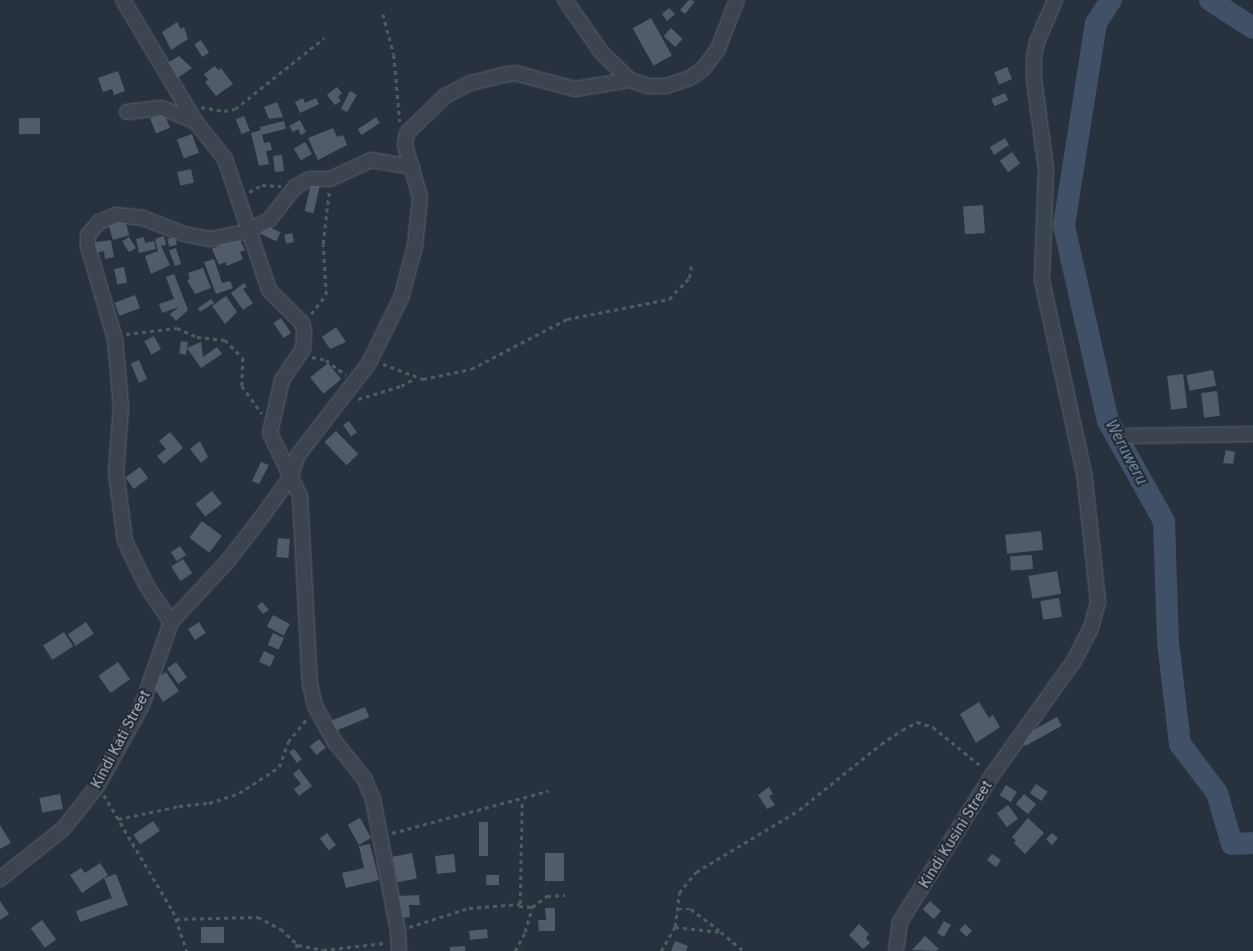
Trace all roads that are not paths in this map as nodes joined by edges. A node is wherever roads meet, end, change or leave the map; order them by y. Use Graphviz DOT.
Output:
graph roads {
  1 [pos="123,0"];
  2 [pos="565,0"];
  3 [pos="737,0"];
  4 [pos="1054,0"];
  5 [pos="630,80"];
  6 [pos="127,112"];
  7 [pos="194,121"];
  8 [pos="412,166"];
  9 [pos="247,232"];
  10 [pos="1253,434"];
  11 [pos="1130,436"];
  12 [pos="290,478"];
  13 [pos="171,622"];
  14 [pos="0,879"];
  15 [pos="398,941"];
  16 [pos="896,951"];
  1 -- 7 [label="street"];
  2 -- 5 [label="street"];
  3 -- 5 [label="street"];
  4 -- 16 [label="street, Kindi Kusini Street"];
  5 -- 8 [label="street"];
  6 -- 7 [label="street"];
  7 -- 9 [label="street"];
  8 -- 9 [label="street"];
  8 -- 12 [label="street"];
  9 -- 12 [label="street"];
  9 -- 13 [label="street"];
  10 -- 11 [label="street"];
  12 -- 13 [label="street"];
  12 -- 15 [label="street"];
  13 -- 14 [label="street, Kindi Kati Street"];
}
